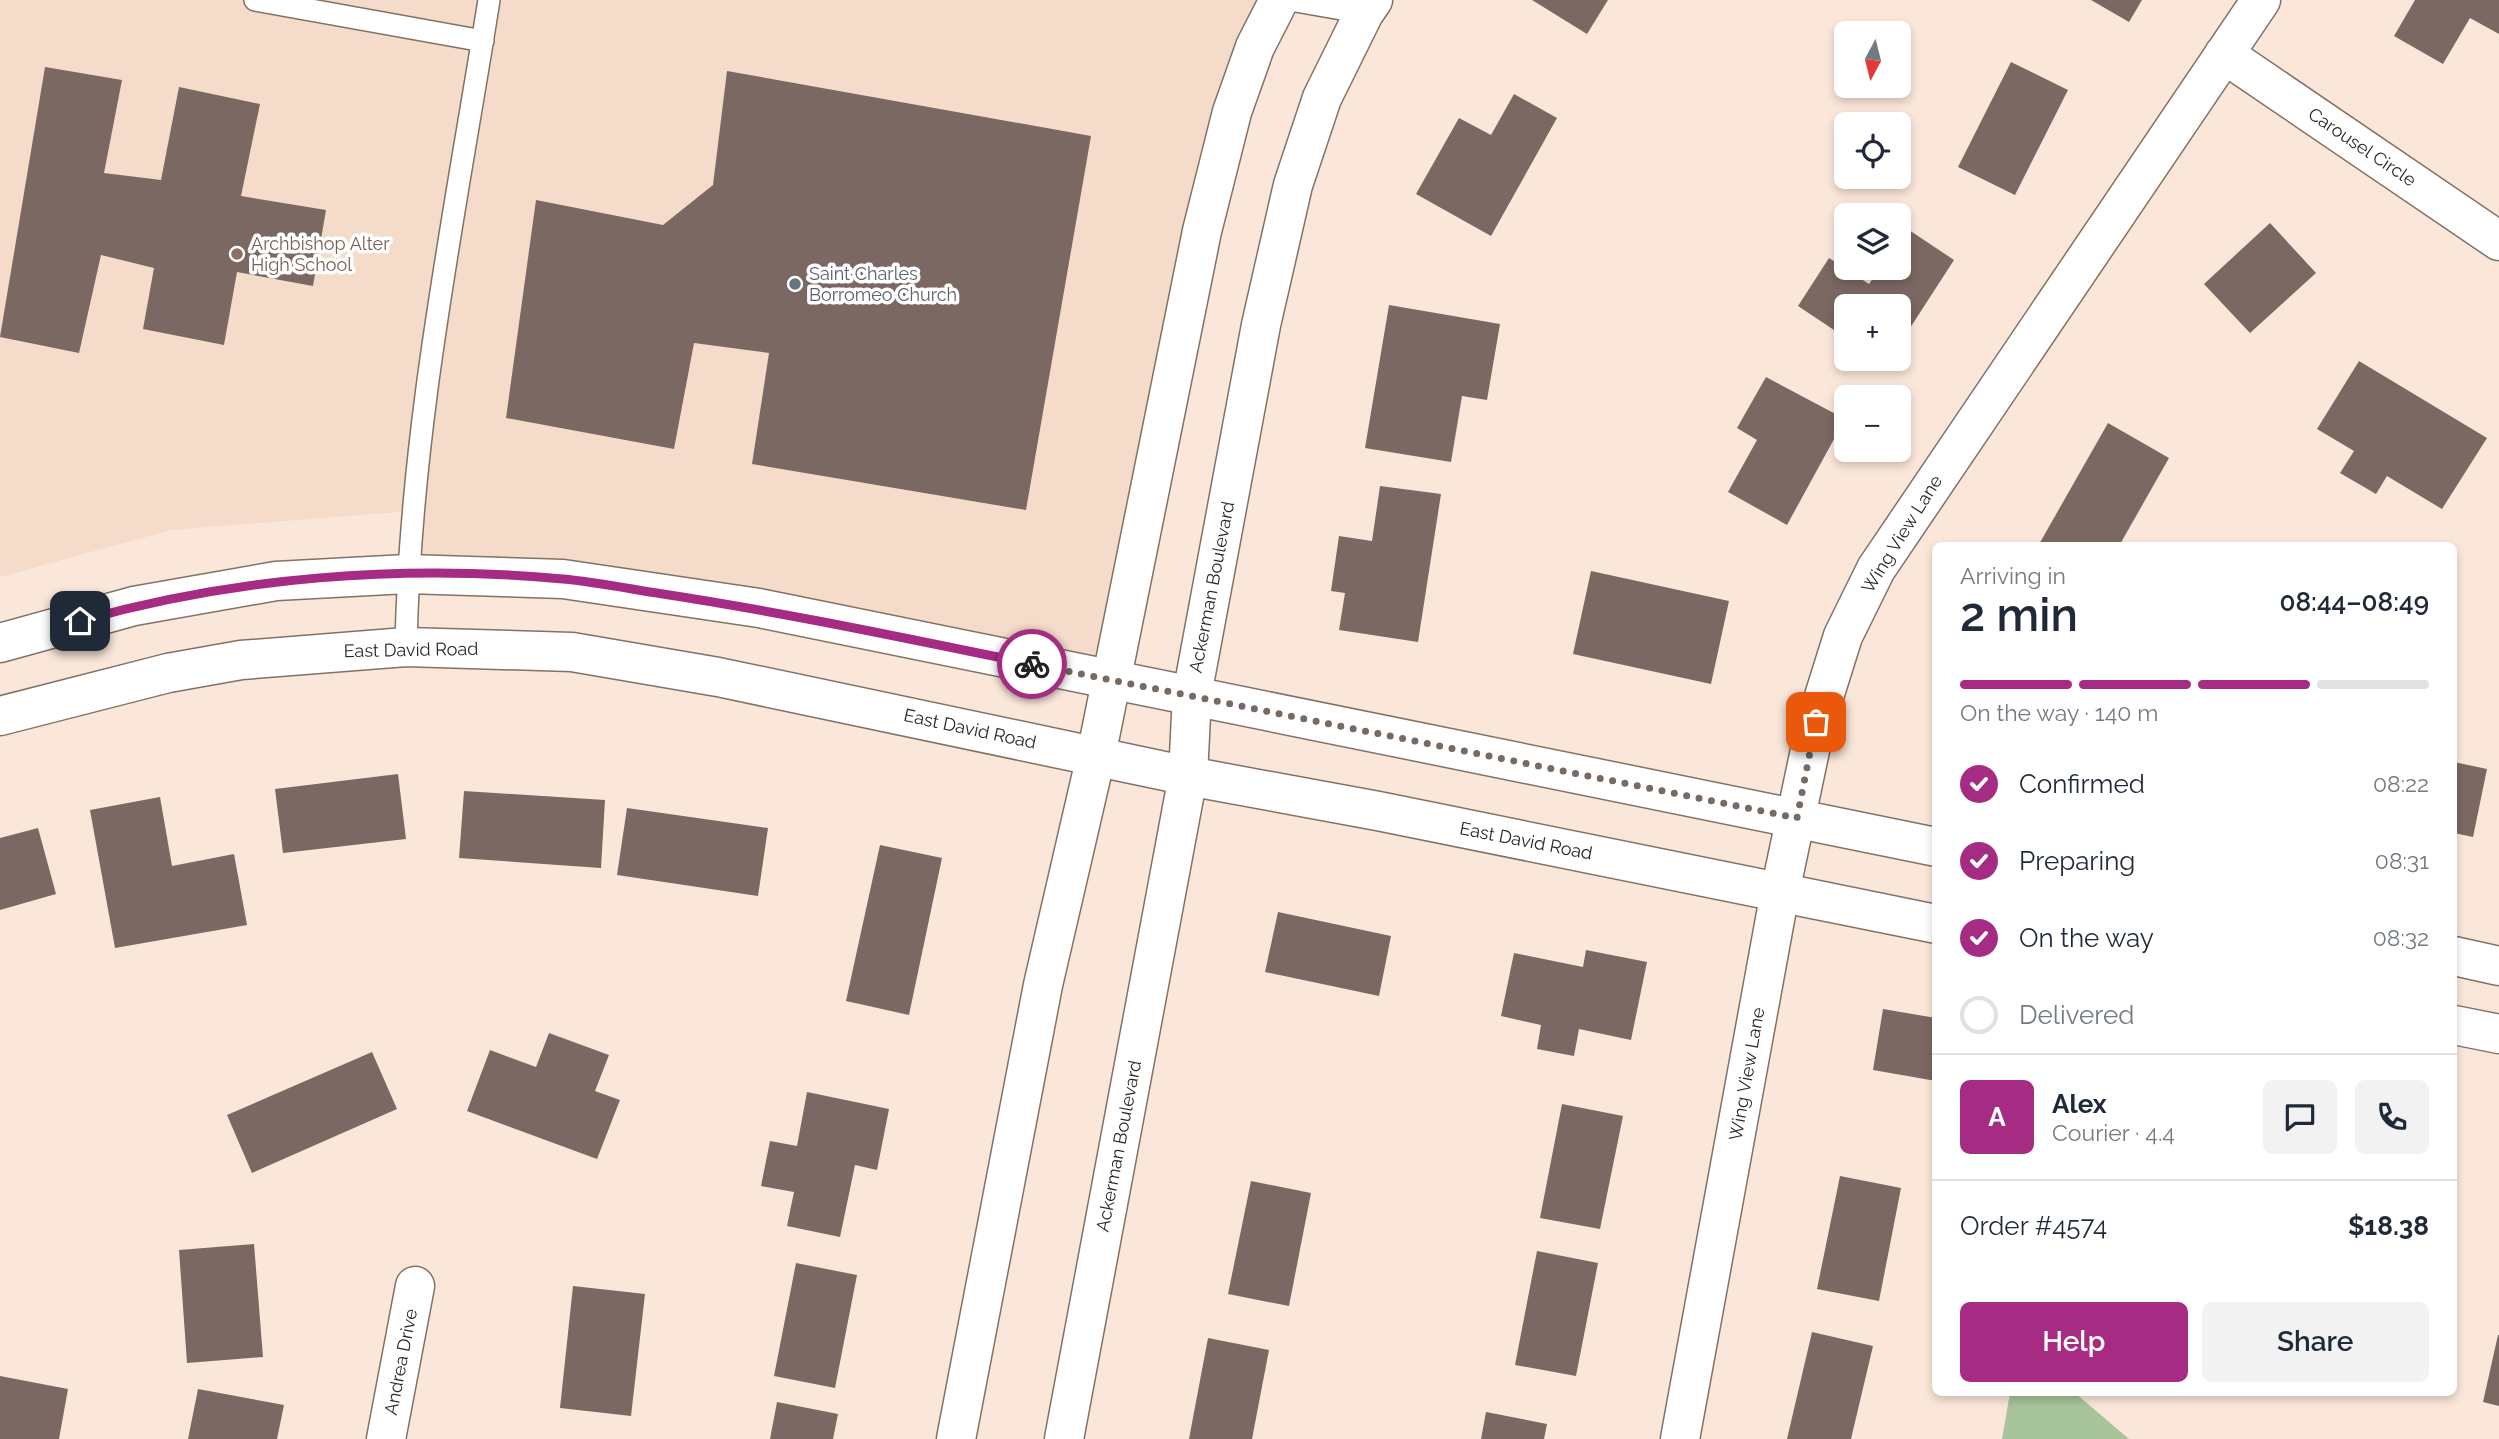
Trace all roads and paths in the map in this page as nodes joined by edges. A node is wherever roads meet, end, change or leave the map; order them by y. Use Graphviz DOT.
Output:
graph roads {
  1 [pos="255,0"];
  2 [pos="489,0"];
  3 [pos="1279,0"];
  4 [pos="1290,0"];
  5 [pos="2261,0"];
  6 [pos="1369,7"];
  7 [pos="483,41"];
  8 [pos="2224,54"];
  9 [pos="2499,241"];
  10 [pos="407,574"];
  11 [pos="0,643"];
  12 [pos="406,647"];
  13 [pos="1111,680"];
  14 [pos="1192,695"];
  15 [pos="0,716"];
  16 [pos="1096,755"];
  17 [pos="1188,776"];
  18 [pos="1797,818"];
  19 [pos="1932,846"];
  20 [pos="1780,892"];
  21 [pos="1932,922"];
  22 [pos="2457,957"];
  23 [pos="2499,965"];
  24 [pos="2457,1026"];
  25 [pos="2499,1034"];
  26 [pos="415,1286"];
  27 [pos="386,1439"];
  28 [pos="956,1439"];
  29 [pos="1064,1439"];
  30 [pos="1680,1439"];
  1 -- 7 [label="lane"];
  2 -- 7 [label="lane"];
  3 -- 13 [label="street"];
  4 -- 6 [label="lane"];
  5 -- 8 [label="street, Wing View Lane"];
  6 -- 14 [label="street, Ackerman Boulevard"];
  7 -- 10 [label="lane"];
  8 -- 9 [label="street, Carousel Circle"];
  8 -- 18 [label="street, Wing View Lane"];
  10 -- 11 [label="street"];
  10 -- 12 [label="lane"];
  10 -- 13 [label="street"];
  12 -- 15 [label="street, East David Road"];
  12 -- 16 [label="street, East David Road"];
  13 -- 14 [label="street"];
  13 -- 16 [label="street"];
  14 -- 17 [label="street, Ackerman Boulevard"];
  14 -- 18 [label="street"];
  16 -- 17 [label="street, East David Road"];
  16 -- 28 [label="street"];
  17 -- 20 [label="street, East David Road"];
  17 -- 29 [label="street, Ackerman Boulevard"];
  18 -- 19 [label="street"];
  18 -- 20 [label="street, Wing View Lane"];
  20 -- 21 [label="street, East David Road"];
  20 -- 30 [label="street, Wing View Lane"];
  22 -- 23 [label="street"];
  24 -- 25 [label="street"];
  26 -- 27 [label="street, Andrea Drive"];
}
